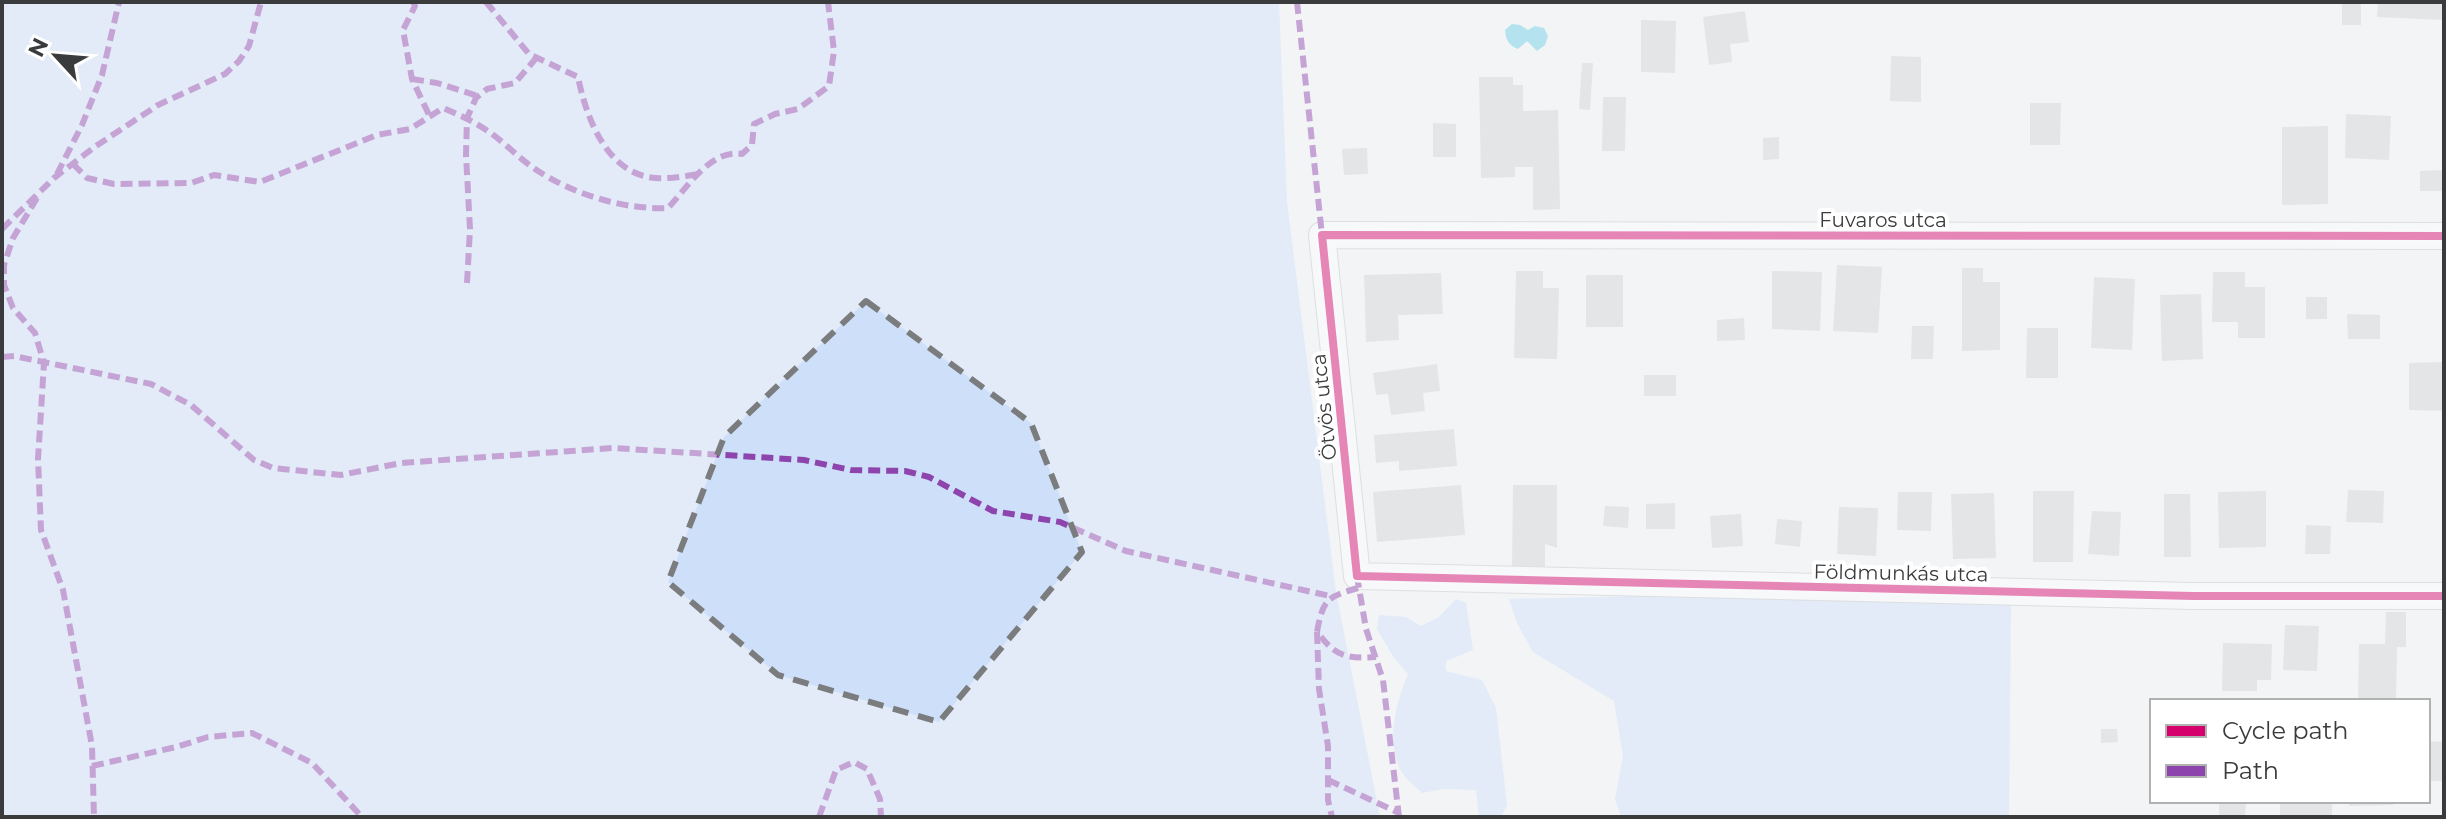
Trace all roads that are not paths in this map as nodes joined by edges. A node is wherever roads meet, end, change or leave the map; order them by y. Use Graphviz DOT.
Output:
graph roads {
  1 [pos="1322,235"];
  2 [pos="2444,236"];
  3 [pos="1357,576"];
  4 [pos="2444,596"];
  1 -- 2 [label="street, Fuvaros utca"];
  1 -- 3 [label="street, Ötvös utca"];
  3 -- 4 [label="street, Földmunkás utca"];
}
